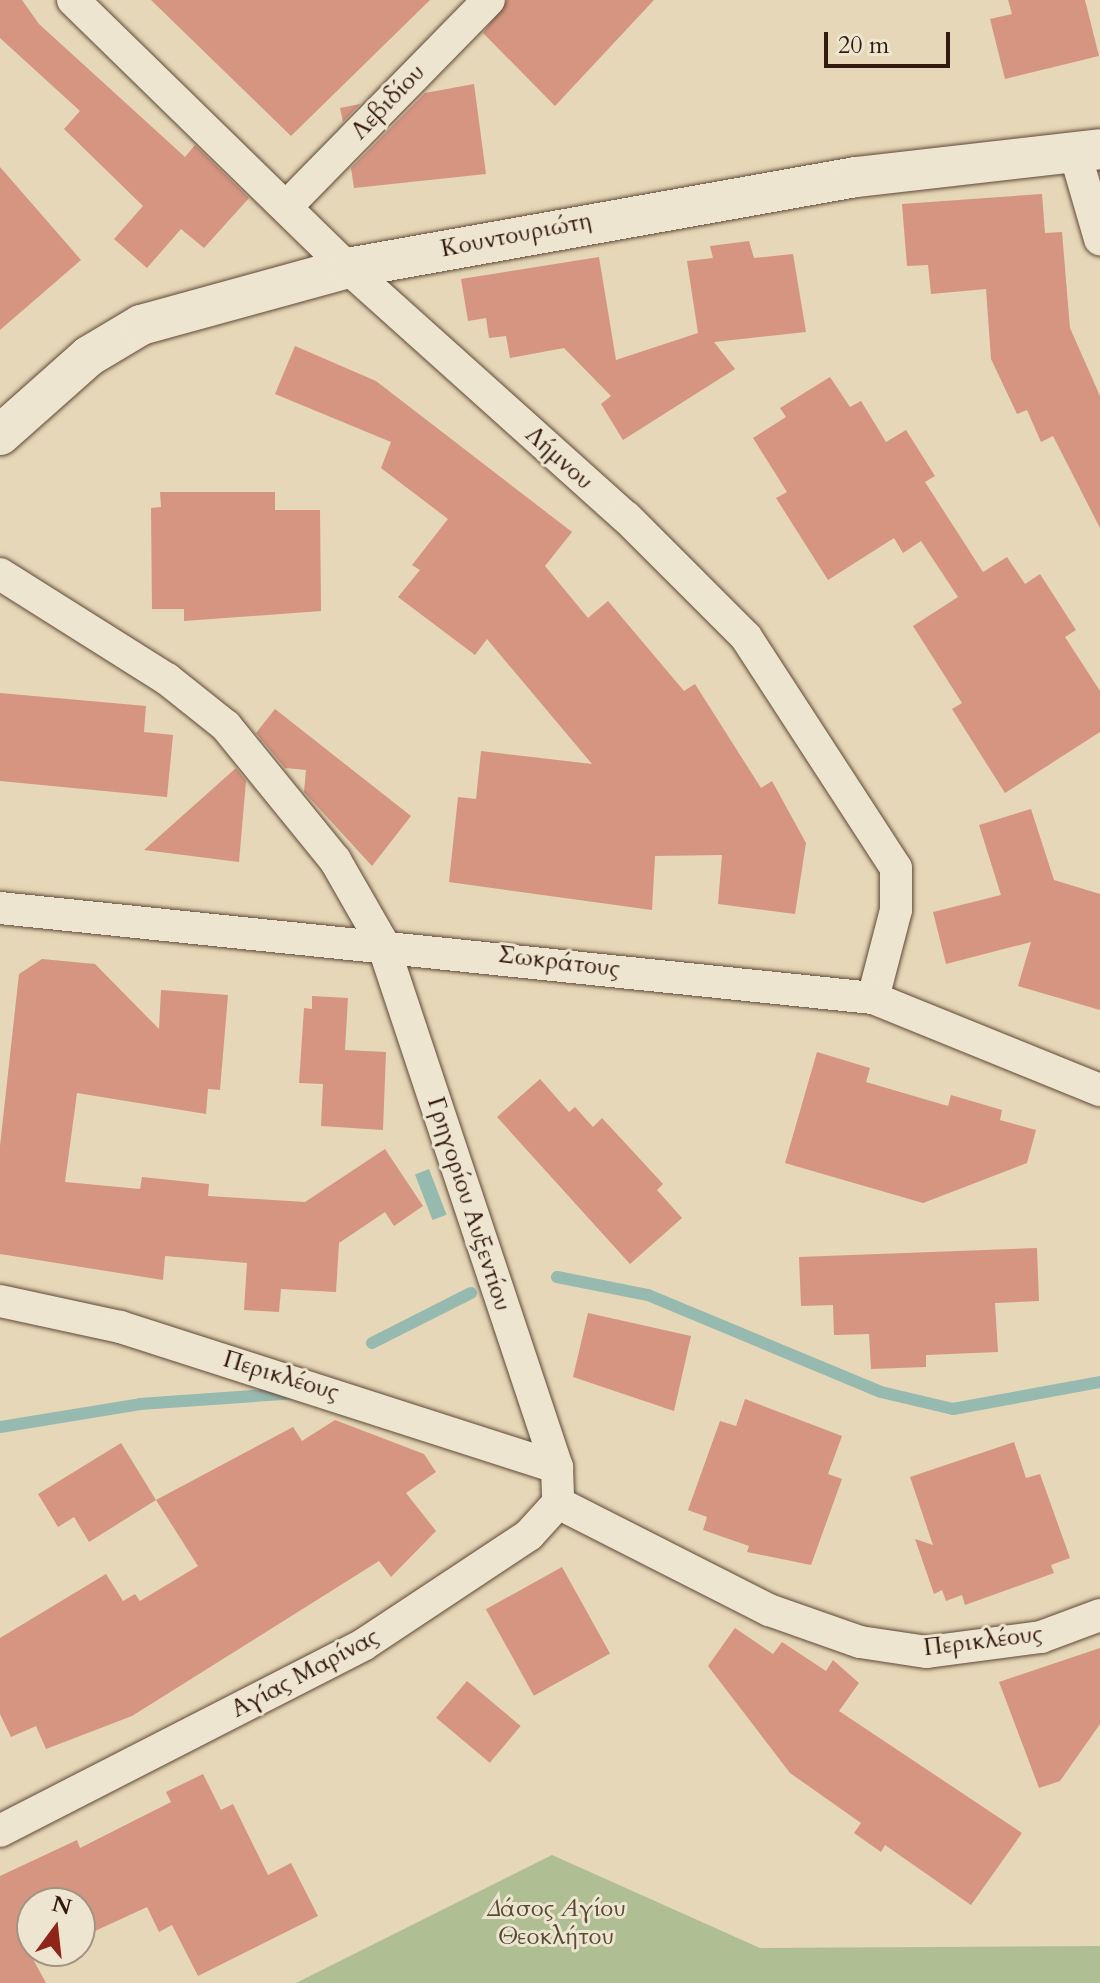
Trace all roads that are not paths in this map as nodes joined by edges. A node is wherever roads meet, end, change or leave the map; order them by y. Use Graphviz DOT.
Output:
graph roads {
  1 [pos="73,0"];
  2 [pos="489,0"];
  3 [pos="1087,151"];
  4 [pos="288,205"];
  5 [pos="1100,239"];
  6 [pos="348,268"];
  7 [pos="0,435"];
  8 [pos="0,574"];
  9 [pos="0,908"];
  10 [pos="382,942"];
  11 [pos="873,998"];
  12 [pos="1100,1090"];
  13 [pos="0,1301"];
  14 [pos="557,1467"];
  15 [pos="558,1503"];
  16 [pos="1100,1615"];
  17 [pos="0,1831"];
  1 -- 4 [label="street, Λήμνου"];
  2 -- 4 [label="street, Λεβιδίου"];
  3 -- 5 [label="street"];
  3 -- 6 [label="street, Κουντουριώτη"];
  4 -- 6 [label="street, Λήμνου"];
  6 -- 7 [label="street, Κουντουριώτη"];
  6 -- 11 [label="street, Λήμνου"];
  8 -- 10 [label="street, Γρηγορίου Αυξεντίου"];
  9 -- 10 [label="street, Σωκράτους"];
  10 -- 11 [label="street, Σωκράτους"];
  10 -- 14 [label="street, Γρηγορίου Αυξεντίου"];
  11 -- 12 [label="street, Σωκράτους"];
  13 -- 14 [label="street, Περικλέους"];
  14 -- 15 [label="street"];
  15 -- 16 [label="street, Περικλέους"];
  15 -- 17 [label="street, Αγίας Μαρίνας"];
}
